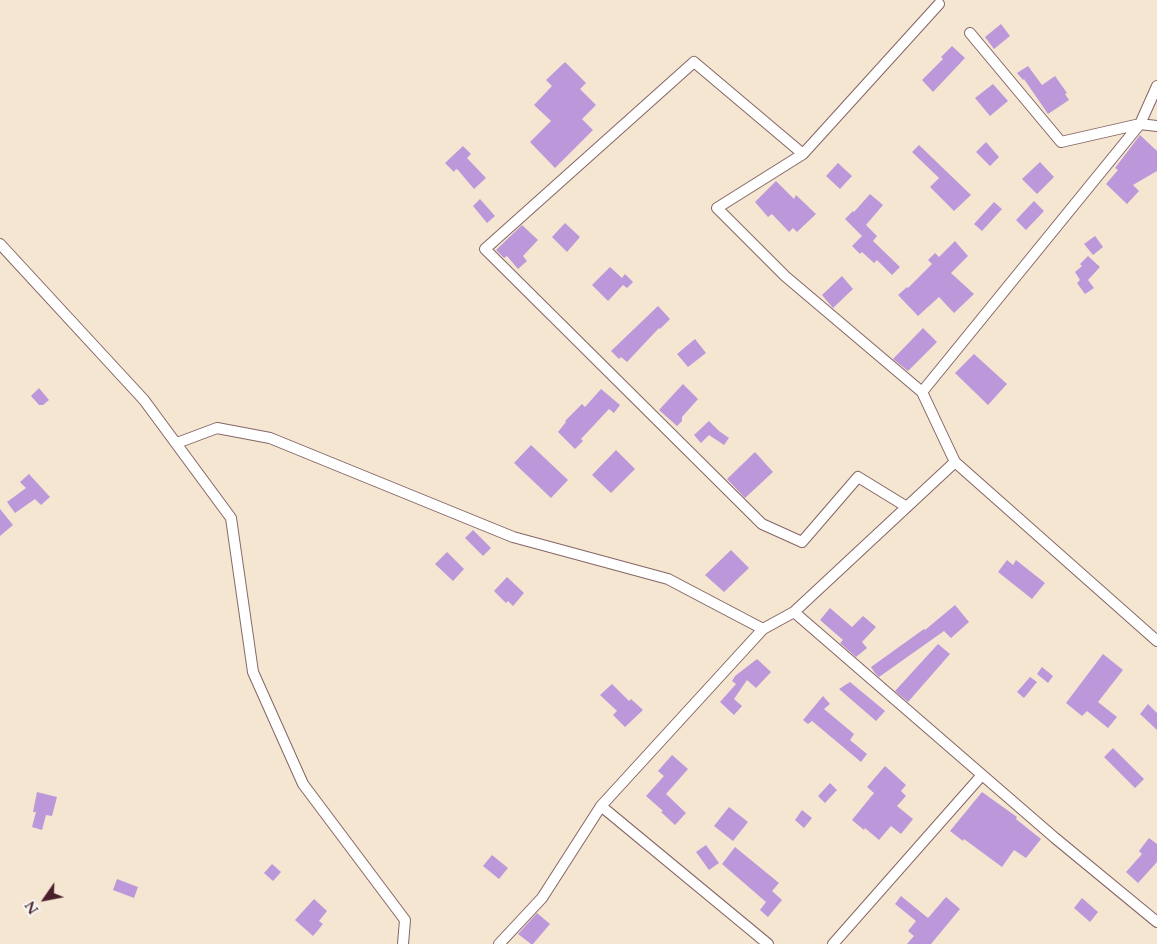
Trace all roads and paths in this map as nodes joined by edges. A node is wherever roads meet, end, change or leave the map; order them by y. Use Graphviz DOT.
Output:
graph roads {
  1 [pos="939,4"];
  2 [pos="970,33"];
  3 [pos="1157,86"];
  4 [pos="1140,124"];
  5 [pos="1157,126"];
  6 [pos="803,154"];
  7 [pos="0,244"];
  8 [pos="922,392"];
  9 [pos="176,443"];
  10 [pos="955,462"];
  11 [pos="907,507"];
  12 [pos="794,612"];
  13 [pos="763,629"];
  14 [pos="1157,641"];
  15 [pos="982,775"];
  16 [pos="601,806"];
  17 [pos="1157,922"];
  18 [pos="403,944"];
  19 [pos="499,944"];
  20 [pos="768,944"];
  21 [pos="833,944"];
  1 -- 6 [label="street"];
  2 -- 4 [label="street"];
  3 -- 4 [label="street"];
  4 -- 5 [label="street"];
  4 -- 8 [label="street"];
  6 -- 8 [label="street"];
  6 -- 11 [label="street"];
  7 -- 9 [label="street"];
  8 -- 10 [label="street"];
  9 -- 13 [label="street"];
  9 -- 18 [label="street"];
  10 -- 11 [label="street"];
  10 -- 14 [label="street"];
  11 -- 12 [label="street"];
  12 -- 13 [label="street"];
  12 -- 15 [label="street"];
  13 -- 16 [label="street"];
  15 -- 17 [label="street"];
  15 -- 21 [label="street"];
  16 -- 19 [label="street"];
  16 -- 20 [label="street"];
}
